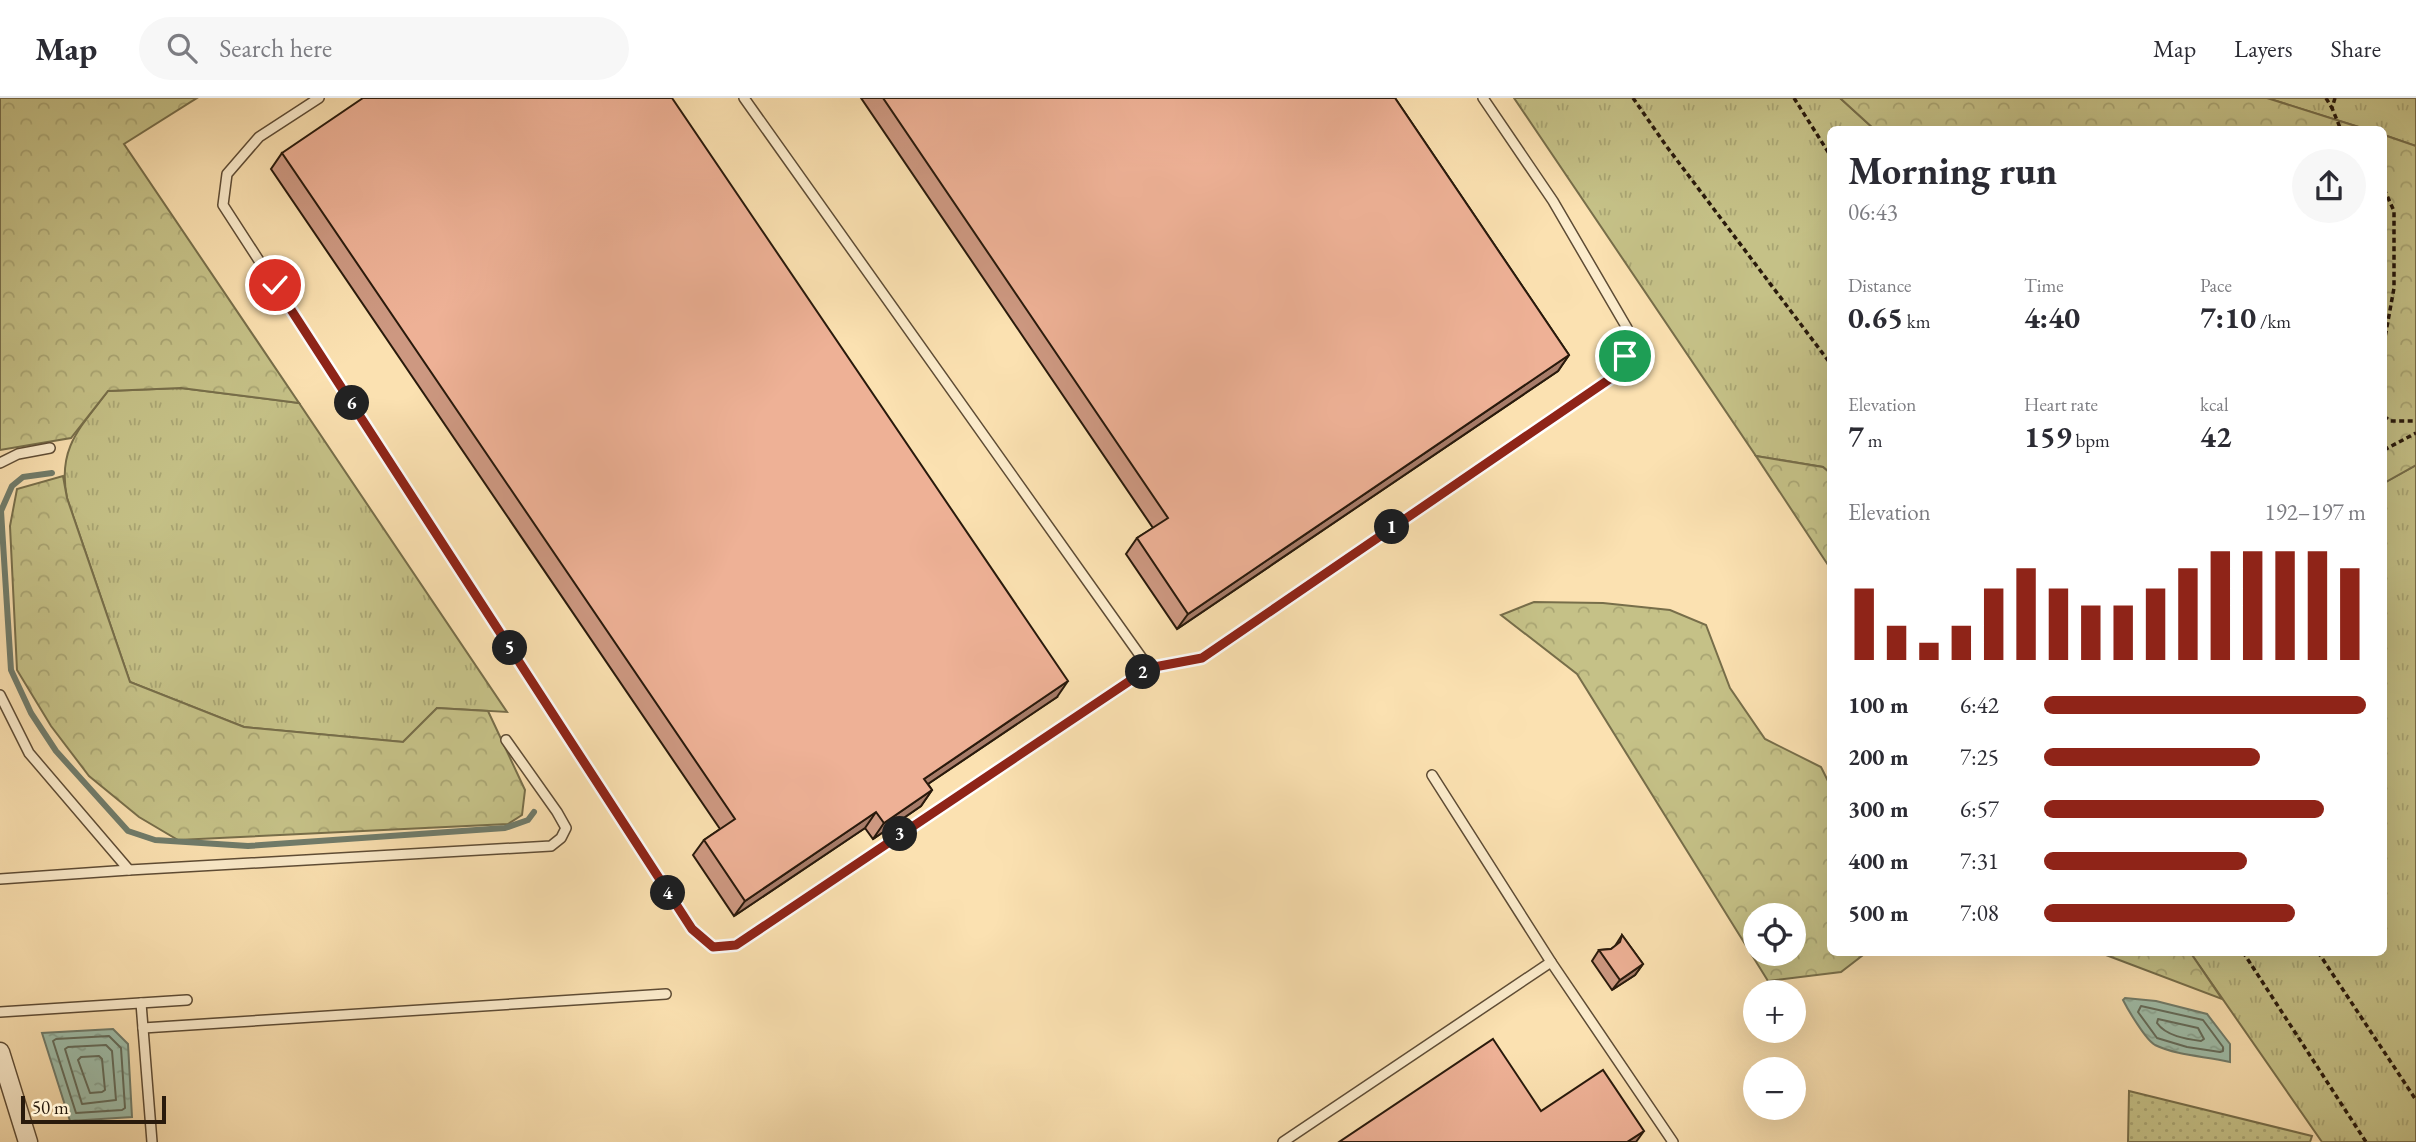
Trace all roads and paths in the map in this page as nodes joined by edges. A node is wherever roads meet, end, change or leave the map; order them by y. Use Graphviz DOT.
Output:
graph roads {
  1 [pos="319,98"];
  2 [pos="744,98"];
  3 [pos="1483,98"];
  4 [pos="1633,98"];
  5 [pos="1794,98"];
  6 [pos="2326,98"];
  7 [pos="2335,98"];
  8 [pos="2332,108"];
  9 [pos="2339,126"];
  10 [pos="1827,150"];
  11 [pos="2387,196"];
  12 [pos="2387,326"];
  13 [pos="1827,359"];
  14 [pos="2387,418"];
  15 [pos="2416,421"];
  16 [pos="2416,433"];
  17 [pos="50,448"];
  18 [pos="2387,448"];
  19 [pos="0,463"];
  20 [pos="1149,668"];
  21 [pos="0,695"];
  22 [pos="506,740"];
  23 [pos="1432,775"];
  24 [pos="129,870"];
  25 [pos="0,880"];
  26 [pos="2246,956"];
  27 [pos="2321,956"];
  28 [pos="1550,962"];
  29 [pos="666,994"];
  30 [pos="187,1000"];
  31 [pos="141,1003"];
  32 [pos="0,1013"];
  33 [pos="143,1028"];
  34 [pos="0,1052"];
  35 [pos="2416,1100"];
  36 [pos="28,1142"];
  37 [pos="152,1142"];
  38 [pos="1283,1142"];
  39 [pos="1673,1142"];
  40 [pos="2366,1142"];
  1 -- 20 [label="lane"];
  2 -- 20 [label="lane"];
  3 -- 20 [label="lane"];
  4 -- 13 [label="path"];
  5 -- 10 [label="path"];
  6 -- 8 [label="path"];
  7 -- 8 [label="path"];
  8 -- 9 [label="path"];
  11 -- 12 [label="path"];
  14 -- 15 [label="path"];
  16 -- 18 [label="path"];
  17 -- 19 [label="lane"];
  21 -- 24 [label="lane"];
  22 -- 24 [label="lane"];
  23 -- 28 [label="lane"];
  24 -- 25 [label="lane"];
  26 -- 40 [label="path"];
  27 -- 35 [label="path"];
  28 -- 38 [label="lane"];
  28 -- 39 [label="lane"];
  29 -- 33 [label="lane"];
  30 -- 31 [label="lane"];
  31 -- 32 [label="lane"];
  31 -- 33 [label="lane"];
  33 -- 37 [label="lane"];
  34 -- 36 [label="street"];
}
